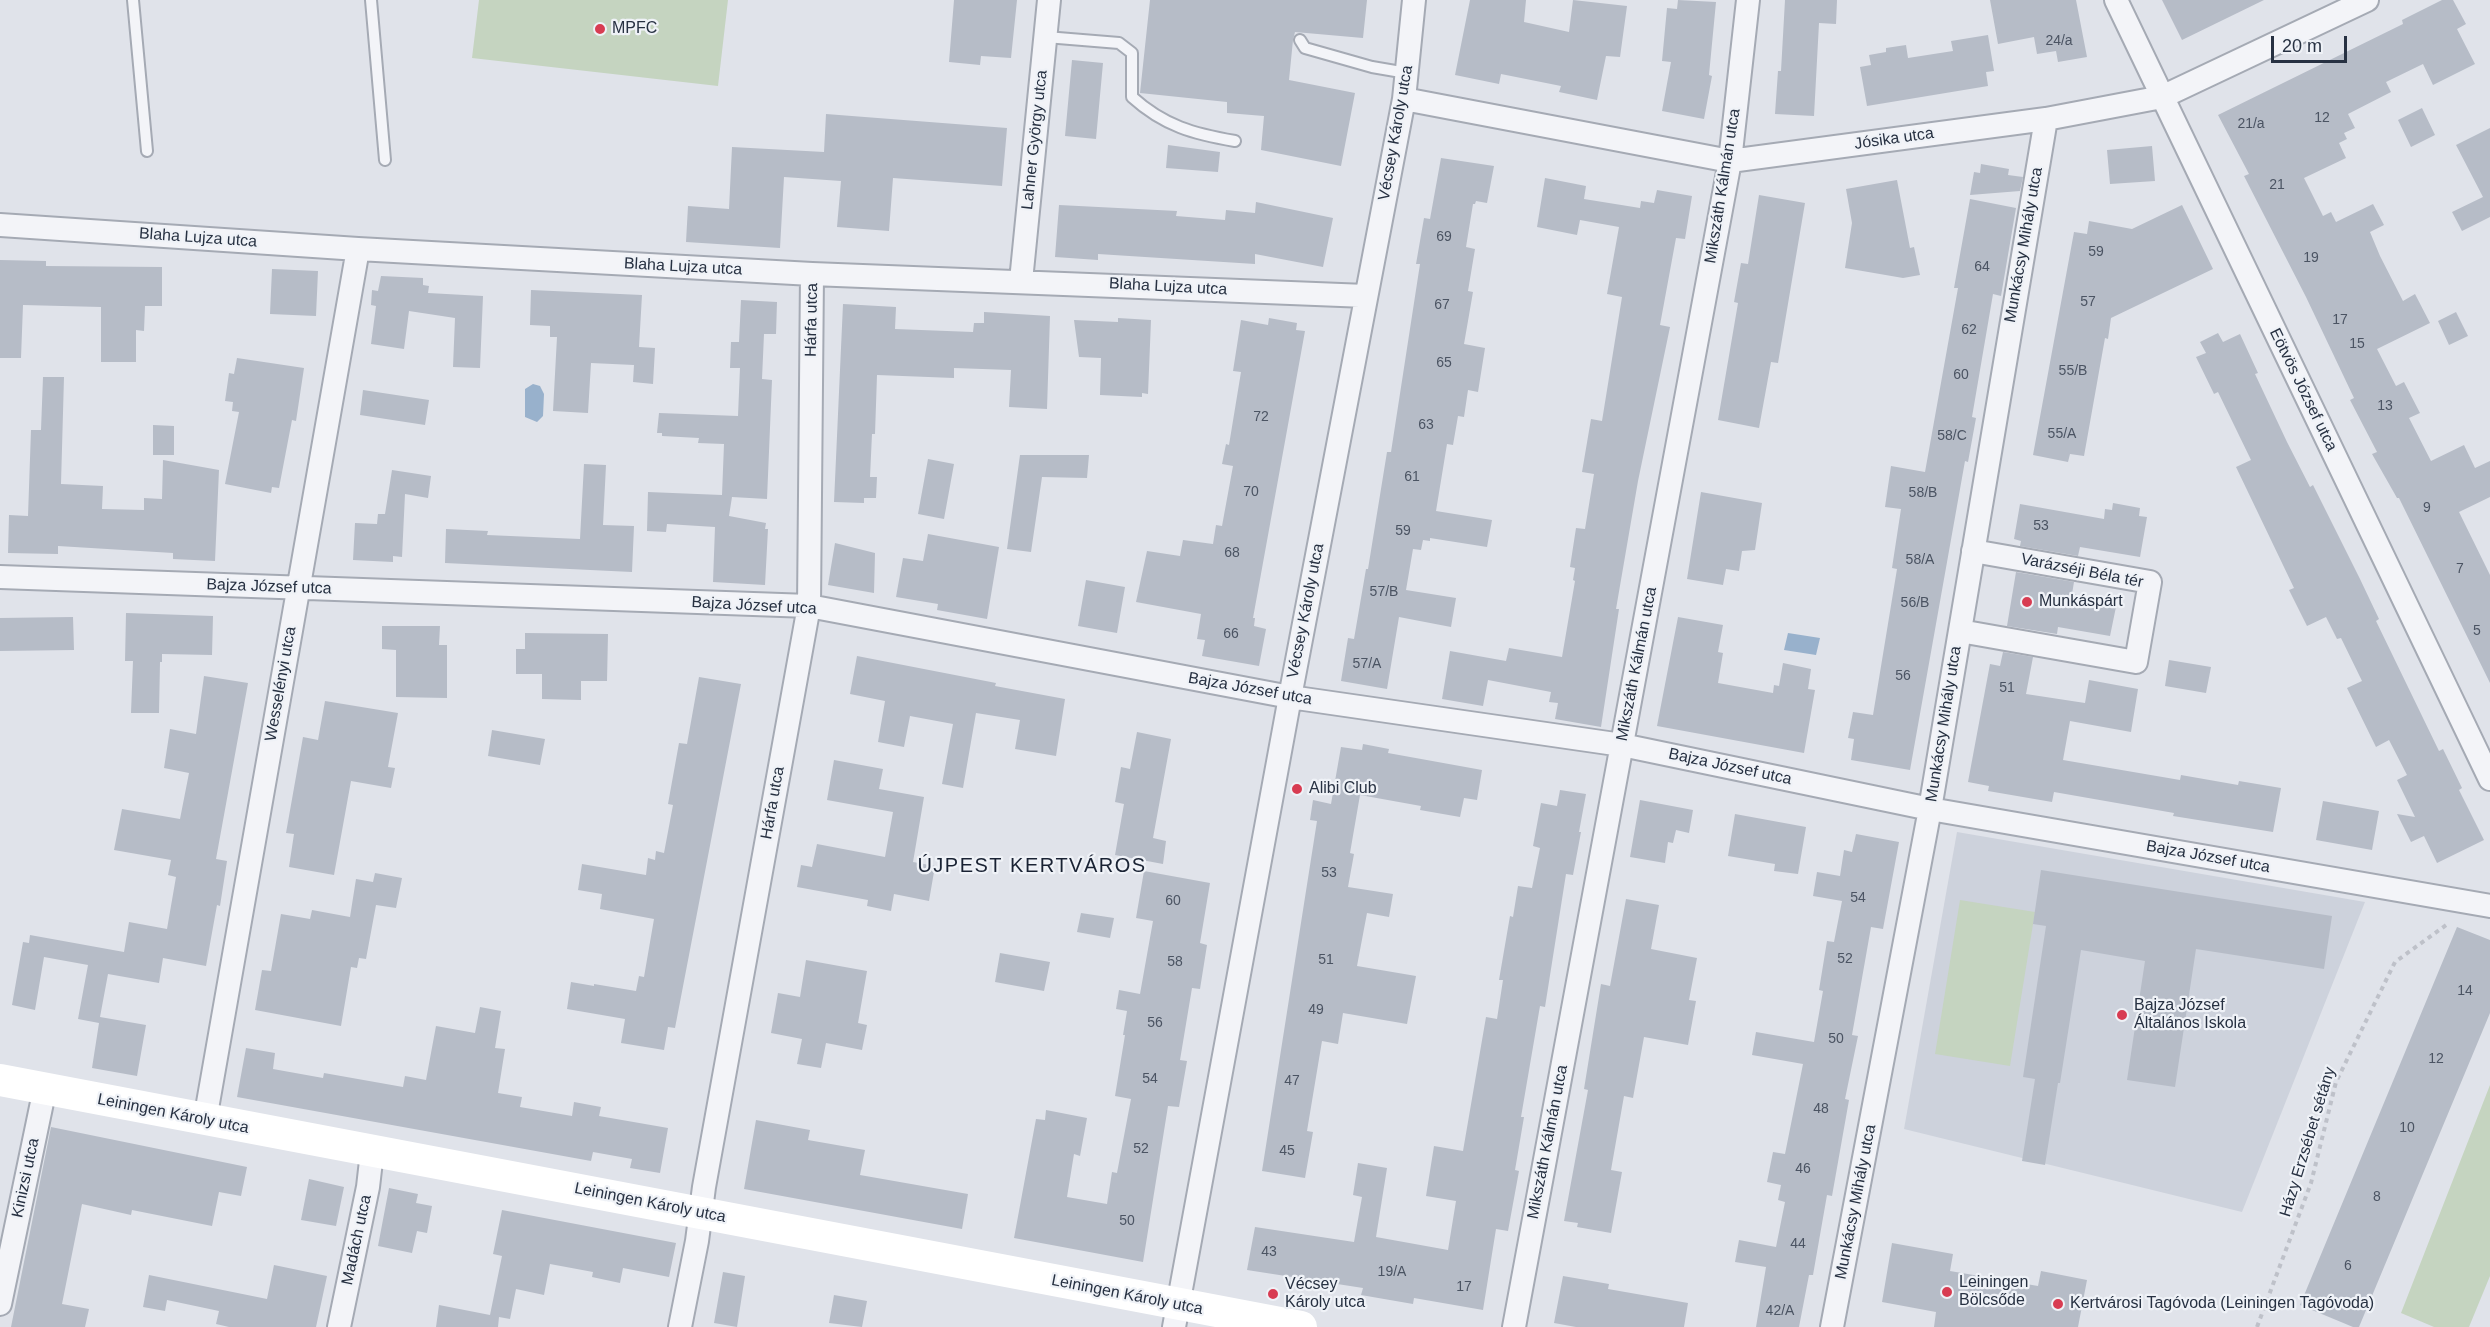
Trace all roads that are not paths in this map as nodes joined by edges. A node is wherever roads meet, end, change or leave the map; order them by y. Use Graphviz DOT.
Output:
graph roads {
  1 [pos="133,0"];
  2 [pos="371,0"];
  3 [pos="1049,0"];
  4 [pos="1414,0"];
  5 [pos="1748,0"];
  6 [pos="2116,0"];
  7 [pos="2367,0"];
  8 [pos="1046,37"];
  9 [pos="1300,40"];
  10 [pos="1407,73"];
  11 [pos="2163,97"];
  12 [pos="1404,99"];
  13 [pos="2046,119"];
  14 [pos="1235,141"];
  15 [pos="147,151"];
  16 [pos="385,160"];
  17 [pos="1730,161"];
  18 [pos="0,225"];
  19 [pos="358,249"];
  20 [pos="812,274"];
  21 [pos="1020,281"];
  22 [pos="1366,296"];
  23 [pos="1973,551"];
  24 [pos="0,577"];
  25 [pos="298,588"];
  26 [pos="809,606"];
  27 [pos="1960,631"];
  28 [pos="1290,697"];
  29 [pos="1622,745"];
  30 [pos="2490,779"];
  31 [pos="1930,809"];
  32 [pos="2483,904"];
  33 [pos="0,1080"];
  34 [pos="45,1088"];
  35 [pos="205,1120"];
  36 [pos="372,1152"];
  37 [pos="700,1212"];
  38 [pos="0,1304"];
  39 [pos="1176,1316"];
  40 [pos="339,1327"];
  41 [pos="680,1327"];
  42 [pos="1300,1327"];
  43 [pos="1514,1327"];
  44 [pos="1832,1327"];
  1 -- 15 [label="lane"];
  2 -- 16 [label="lane"];
  3 -- 8 [label="street, Lahner György utca"];
  4 -- 10 [label="street, Vécsey Károly utca"];
  5 -- 17 [label="street, Mikszáth Kálmán utca"];
  6 -- 11 [label="street, Eötvös József utca"];
  7 -- 11 [label="street, Jósika utca"];
  8 -- 14 [label="lane"];
  8 -- 21 [label="street, Lahner György utca"];
  9 -- 10 [label="lane"];
  10 -- 12 [label="street, Vécsey Károly utca"];
  11 -- 13 [label="street, Jósika utca"];
  11 -- 30 [label="street, Eötvös József utca"];
  12 -- 17 [label="street, Jósika utca"];
  12 -- 22 [label="street, Vécsey Károly utca"];
  13 -- 17 [label="street, Jósika utca"];
  13 -- 23 [label="street, Munkácsy Mihály utca"];
  17 -- 29 [label="street, Mikszáth Kálmán utca"];
  18 -- 19 [label="street, Blaha Lujza utca"];
  19 -- 20 [label="street, Blaha Lujza utca"];
  19 -- 25 [label="street, Wesselényi utca"];
  20 -- 21 [label="street, Blaha Lujza utca"];
  20 -- 26 [label="street, Hárfa utca"];
  21 -- 22 [label="street, Blaha Lujza utca"];
  22 -- 28 [label="street, Vécsey Károly utca"];
  23 -- 27 [label="street, Munkácsy Mihály utca"];
  23 -- 27 [label="street, Varázséji Béla tér"];
  24 -- 25 [label="street, Bajza József utca"];
  25 -- 26 [label="street, Bajza József utca"];
  25 -- 35 [label="street, Wesselényi utca"];
  26 -- 28 [label="street, Bajza József utca"];
  26 -- 37 [label="street, Hárfa utca"];
  27 -- 31 [label="street, Munkácsy Mihály utca"];
  28 -- 29 [label="street, Bajza József utca"];
  28 -- 39 [label="street, Vécsey Károly utca"];
  29 -- 31 [label="street, Bajza József utca"];
  29 -- 43 [label="street, Mikszáth Kálmán utca"];
  31 -- 32 [label="street, Bajza József utca"];
  31 -- 44 [label="street, Munkácsy Mihály utca"];
  33 -- 34 [label="street, Leiningen Károly utca"];
  34 -- 35 [label="street, Leiningen Károly utca"];
  34 -- 38 [label="street, Kinizsi utca"];
  35 -- 36 [label="street, Leiningen Károly utca"];
  36 -- 37 [label="street, Leiningen Károly utca"];
  36 -- 40 [label="street, Madách utca"];
  37 -- 39 [label="street, Leiningen Károly utca"];
  37 -- 41 [label="street, Hárfa utca"];
  39 -- 42 [label="street, Leiningen Károly utca"];
}
